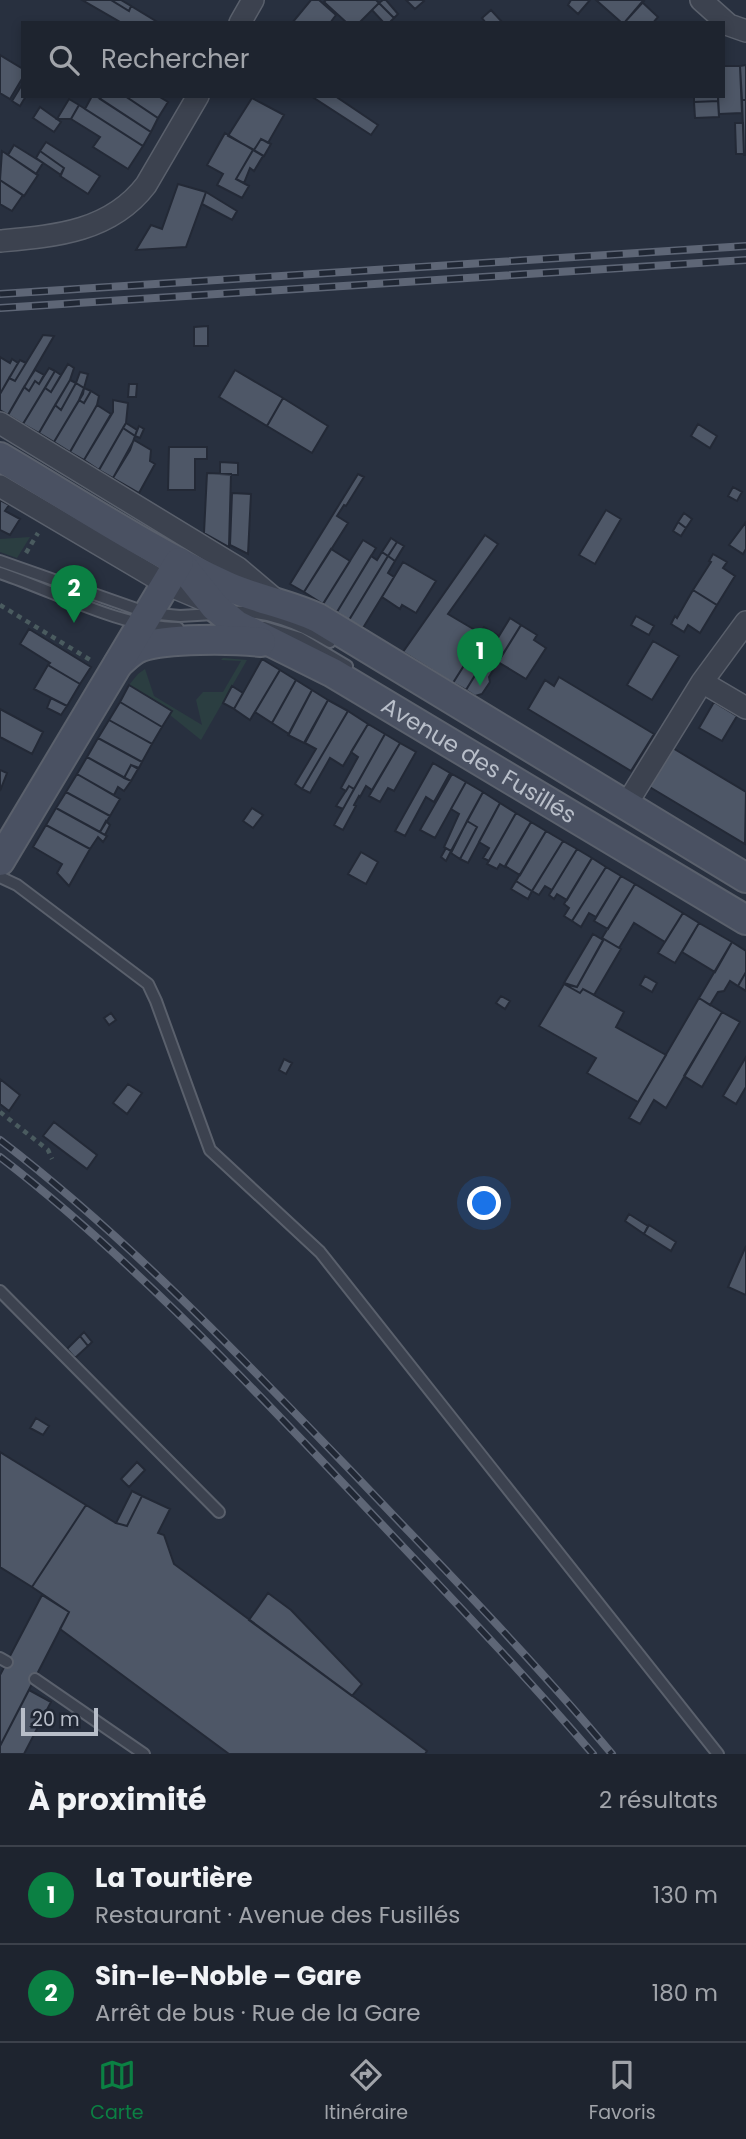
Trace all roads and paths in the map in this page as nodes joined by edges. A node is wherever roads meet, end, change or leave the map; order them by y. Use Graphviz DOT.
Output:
graph roads {
  1 [pos="253,0"];
  2 [pos="701,0"];
  3 [pos="241,21"];
  4 [pos="725,21"];
  5 [pos="725,21"];
  6 [pos="746,31"];
  7 [pos="197,98"];
  8 [pos="0,241"];
  9 [pos="0,423"];
  10 [pos="0,457"];
  11 [pos="0,486"];
  12 [pos="0,561"];
  13 [pos="0,573"];
  14 [pos="172,573"];
  15 [pos="278,602"];
  16 [pos="0,605"];
  17 [pos="223,617"];
  18 [pos="145,619"];
  19 [pos="746,622"];
  20 [pos="195,628"];
  21 [pos="279,646"];
  22 [pos="340,647"];
  23 [pos="106,666"];
  24 [pos="361,674"];
  25 [pos="702,682"];
  26 [pos="746,708"];
  27 [pos="626,806"];
  28 [pos="0,861"];
  29 [pos="0,877"];
  30 [pos="746,878"];
  31 [pos="746,920"];
  32 [pos="0,1112"];
  33 [pos="52,1159"];
  34 [pos="0,1291"];
  35 [pos="219,1513"];
  36 [pos="35,1679"];
  37 [pos="144,1754"];
  38 [pos="718,1754"];
  1 -- 3 [label="street"];
  2 -- 5 [label="street"];
  4 -- 6 [label="street"];
  7 -- 8 [label="street"];
  9 -- 15 [label="street, Avenue des Fusillés"];
  10 -- 14 [label="main road"];
  11 -- 14 [label="street, Avenue des Fusillés"];
  12 -- 18 [label="lane"];
  13 -- 18 [label="lane"];
  14 -- 15 [label="main road, Avenue des Fusillés"];
  14 -- 17 [label="main road, Avenue des Fusillés"];
  14 -- 18 [label="main road"];
  15 -- 27 [label="main road, Avenue des Fusillés"];
  16 -- 23 [label="path"];
  17 -- 18 [label="lane"];
  17 -- 21 [label="main road, Avenue des Fusillés"];
  17 -- 22 [label="lane"];
  17 -- 24 [label="lane"];
  18 -- 20 [label="lane"];
  18 -- 23 [label="main road"];
  19 -- 25 [label="street"];
  21 -- 23 [label="main road"];
  21 -- 31 [label="main road, Avenue des Fusillés"];
  23 -- 28 [label="main road"];
  25 -- 26 [label="street"];
  25 -- 27 [label="street"];
  27 -- 30 [label="main road, Avenue des Fusillés"];
  29 -- 38 [label="lane"];
  32 -- 33 [label="path"];
  34 -- 35 [label="lane"];
  36 -- 37 [label="lane"];
}
